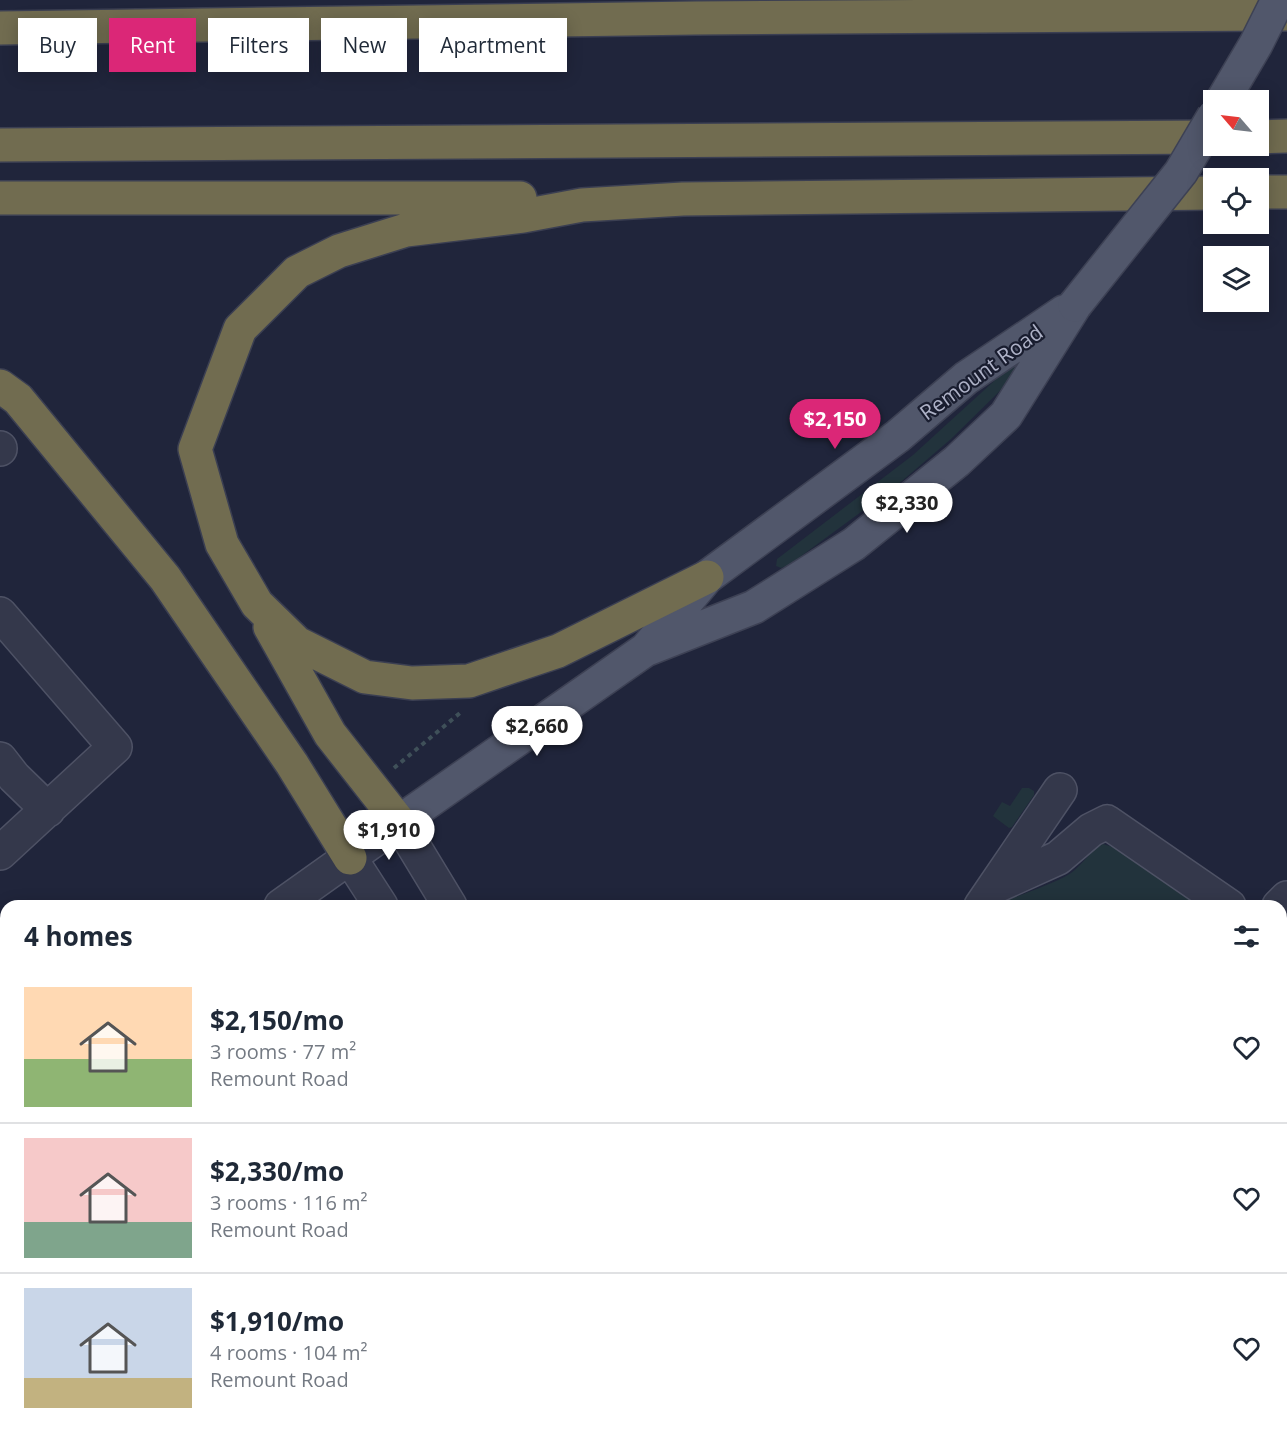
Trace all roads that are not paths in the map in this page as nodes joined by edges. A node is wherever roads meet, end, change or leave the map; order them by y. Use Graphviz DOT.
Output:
graph roads {
  1 [pos="1278,0"];
  2 [pos="1287,14"];
  3 [pos="0,28"];
  4 [pos="1229,90"];
  5 [pos="1203,135"];
  6 [pos="1287,136"];
  7 [pos="1203,137"];
  8 [pos="1269,137"];
  9 [pos="0,145"];
  10 [pos="1269,192"];
  11 [pos="1287,192"];
  12 [pos="1203,193"];
  13 [pos="0,198"];
  14 [pos="683,198"];
  15 [pos="1075,305"];
  16 [pos="0,386"];
  17 [pos="707,577"];
  18 [pos="257,604"];
  19 [pos="0,614"];
  20 [pos="645,650"];
  21 [pos="0,759"];
  22 [pos="1060,790"];
  23 [pos="48,810"];
  24 [pos="399,822"];
  25 [pos="0,854"];
  26 [pos="350,858"];
  27 [pos="987,896"];
  28 [pos="290,900"];
  29 [pos="377,900"];
  30 [pos="446,900"];
  31 [pos="1220,900"];
  1 -- 4 [label="main road, bridge"];
  2 -- 3 [label="highway"];
  5 -- 15 [label="main road, Remount Road, bridge"];
  6 -- 8 [label="highway"];
  7 -- 9 [label="highway"];
  10 -- 11 [label="highway"];
  12 -- 14 [label="highway"];
  13 -- 14 [label="highway"];
  14 -- 18 [label="highway"];
  15 -- 17 [label="main road, Remount Road"];
  15 -- 20 [label="main road, Remount Road"];
  16 -- 26 [label="highway"];
  17 -- 18 [label="highway"];
  17 -- 20 [label="main road, Remount Road"];
  18 -- 24 [label="highway"];
  19 -- 23 [label="street"];
  20 -- 24 [label="main road, Remount Road"];
  21 -- 23 [label="street"];
  22 -- 27 [label="street"];
  23 -- 25 [label="street"];
  24 -- 26 [label="street, Remount Road"];
  24 -- 30 [label="street"];
  26 -- 28 [label="street, Remount Road"];
  26 -- 29 [label="street"];
  27 -- 31 [label="street"];
}
